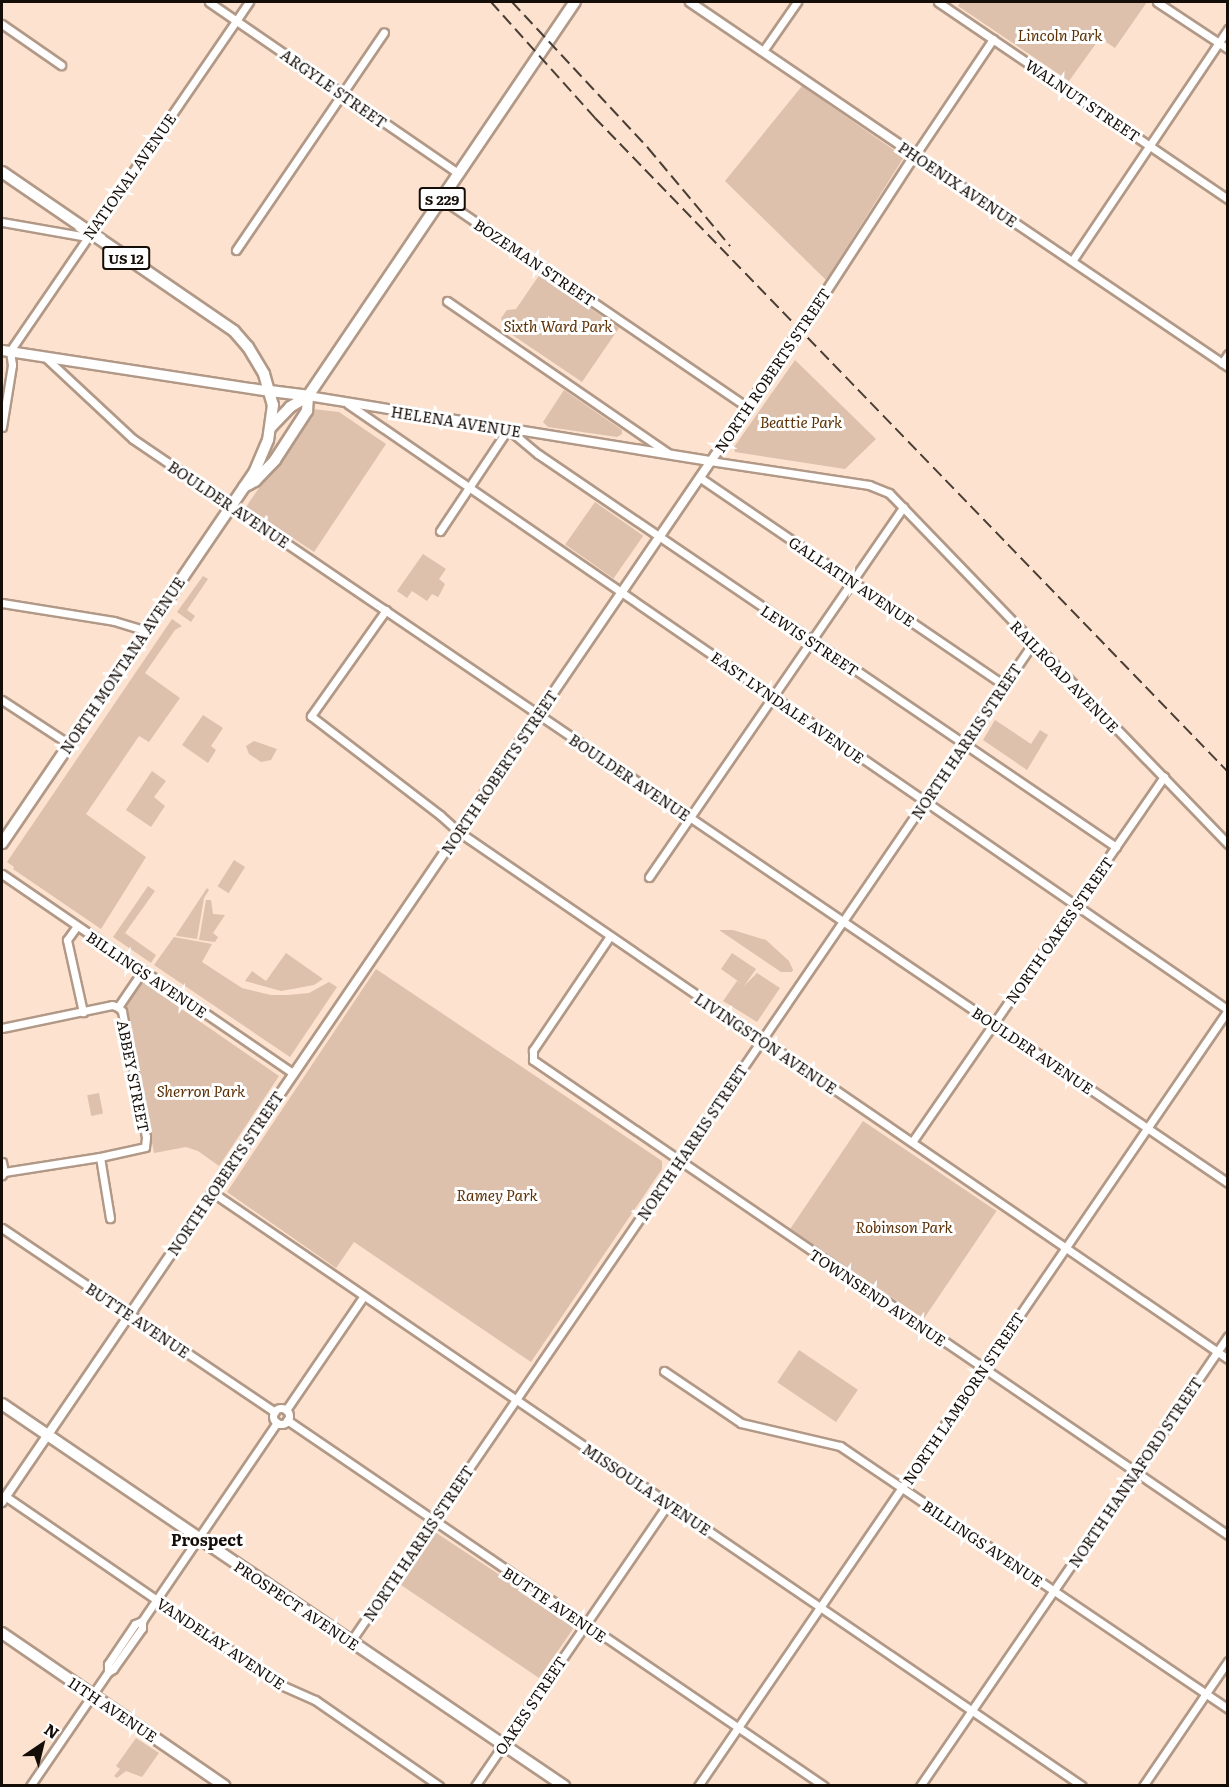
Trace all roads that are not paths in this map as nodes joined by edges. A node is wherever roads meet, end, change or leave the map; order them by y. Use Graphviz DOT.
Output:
graph roads {
  1 [pos="209,2"];
  2 [pos="249,2"];
  3 [pos="575,2"];
  4 [pos="690,2"];
  5 [pos="797,2"];
  6 [pos="938,2"];
  7 [pos="1157,2"];
  8 [pos="237,20"];
  9 [pos="2,24"];
  10 [pos="1227,29"];
  11 [pos="384,32"];
  12 [pos="993,39"];
  13 [pos="1218,42"];
  14 [pos="1227,49"];
  15 [pos="763,51"];
  16 [pos="61,65"];
  17 [pos="343,94"];
  18 [pos="1150,146"];
  19 [pos="915,155"];
  20 [pos="2,172"];
  21 [pos="459,174"];
  22 [pos="442,199"];
  23 [pos="1227,199"];
  24 [pos="2,222"];
  25 [pos="89,235"];
  26 [pos="236,250"];
  27 [pos="1072,261"];
  28 [pos="447,301"];
  29 [pos="6,351"];
  30 [pos="1227,354"];
  31 [pos="45,357"];
  32 [pos="1225,364"];
  33 [pos="270,391"];
  34 [pos="308,396"];
  35 [pos="348,404"];
  36 [pos="747,407"];
  37 [pos="2,427"];
  38 [pos="271,427"];
  39 [pos="508,429"];
  40 [pos="670,455"];
  41 [pos="710,461"];
  42 [pos="699,477"];
  43 [pos="244,487"];
  44 [pos="469,487"];
  45 [pos="232,505"];
  46 [pos="903,507"];
  47 [pos="440,531"];
  48 [pos="658,537"];
  49 [pos="852,581"];
  50 [pos="621,592"];
  51 [pos="2,603"];
  52 [pos="387,610"];
  53 [pos="146,631"];
  54 [pos="811,641"];
  55 [pos="1033,643"];
  56 [pos="1004,685"];
  57 [pos="772,697"];
  58 [pos="2,700"];
  59 [pos="538,714"];
  60 [pos="964,743"];
  61 [pos="69,744"];
  62 [pos="1164,777"];
  63 [pos="924,802"];
  64 [pos="690,818"];
  65 [pos="459,832"];
  66 [pos="2,843"];
  67 [pos="1227,844"];
  68 [pos="1116,847"];
  69 [pos="2,874"];
  70 [pos="649,877"];
  71 [pos="1076,906"];
  72 [pos="843,922"];
  73 [pos="77,926"];
  74 [pos="610,936"];
  75 [pos="142,972"];
  76 [pos="118,1007"];
  77 [pos="1227,1010"];
  78 [pos="83,1012"];
  79 [pos="994,1024"];
  80 [pos="2,1028"];
  81 [pos="761,1040"];
  82 [pos="292,1073"];
  83 [pos="1147,1128"];
  84 [pos="912,1142"];
  85 [pos="100,1157"];
  86 [pos="679,1161"];
  87 [pos="2,1162"];
  88 [pos="3,1173"];
  89 [pos="1227,1183"];
  90 [pos="212,1192"];
  91 [pos="110,1218"];
  92 [pos="2,1228"];
  93 [pos="1065,1248"];
  94 [pos="363,1297"];
  95 [pos="129,1314"];
  96 [pos="1227,1336"];
  97 [pos="1217,1352"];
  98 [pos="1227,1359"];
  99 [pos="982,1368"];
  100 [pos="664,1371"];
  101 [pos="516,1400"];
  102 [pos="2,1404"];
  103 [pos="286,1410"];
  104 [pos="274,1412"];
  105 [pos="287,1420"];
  106 [pos="277,1422"];
  107 [pos="47,1435"];
  108 [pos="1136,1470"];
  109 [pos="901,1488"];
  110 [pos="3,1499"];
  111 [pos="668,1504"];
  112 [pos="433,1521"];
  113 [pos="1227,1534"];
  114 [pos="199,1538"];
  115 [pos="1054,1590"];
  116 [pos="157,1599"];
  117 [pos="820,1608"];
  118 [pos="585,1625"];
  119 [pos="2,1633"];
  120 [pos="351,1641"];
  121 [pos="1227,1661"];
  122 [pos="1205,1694"];
  123 [pos="92,1695"];
  124 [pos="1227,1709"];
  125 [pos="972,1710"];
  126 [pos="737,1727"];
  127 [pos="503,1745"];
  128 [pos="30,1785"];
  129 [pos="225,1785"];
  130 [pos="439,1785"];
  131 [pos="475,1785"];
  132 [pos="564,1785"];
  133 [pos="698,1785"];
  134 [pos="824,1785"];
  135 [pos="920,1785"];
  136 [pos="1082,1785"];
  137 [pos="1143,1785"];
  1 -- 8 [label="street, ARGYLE STREET"];
  2 -- 8 [label="street, NATIONAL AVENUE"];
  3 -- 21 [label="main road, NORTH MONTANA AVENUE / S 229"];
  4 -- 15 [label="street, PHOENIX AVENUE"];
  5 -- 15 [label="street"];
  6 -- 12 [label="street, WALNUT STREET"];
  7 -- 13 [label="street"];
  8 -- 17 [label="street, ARGYLE STREET"];
  8 -- 25 [label="street, NATIONAL AVENUE"];
  9 -- 16 [label="street"];
  10 -- 13 [label="street"];
  11 -- 17 [label="street"];
  12 -- 18 [label="street, WALNUT STREET"];
  12 -- 19 [label="street, NORTH ROBERTS STREET"];
  13 -- 14 [label="street"];
  13 -- 18 [label="street"];
  15 -- 19 [label="street, PHOENIX AVENUE"];
  17 -- 21 [label="street, ARGYLE STREET"];
  17 -- 26 [label="street"];
  18 -- 23 [label="street, WALNUT STREET"];
  18 -- 27 [label="street"];
  19 -- 27 [label="street, PHOENIX AVENUE"];
  19 -- 36 [label="street, NORTH ROBERTS STREET"];
  20 -- 25 [label="main road, US 12"];
  21 -- 22 [label="main road, NORTH MONTANA AVENUE / S 229"];
  22 -- 34 [label="main road, NORTH MONTANA AVENUE / S 229"];
  22 -- 36 [label="street, BOZEMAN STREET"];
  24 -- 25 [label="street"];
  25 -- 29 [label="street, NATIONAL AVENUE"];
  25 -- 33 [label="main road, US 12"];
  27 -- 32 [label="street, PHOENIX AVENUE"];
  28 -- 40 [label="street"];
  29 -- 31 [label="main road, HELENA AVENUE"];
  29 -- 37 [label="street"];
  30 -- 32 [label="street"];
  31 -- 33 [label="main road, HELENA AVENUE"];
  31 -- 45 [label="street, BOULDER AVENUE"];
  33 -- 34 [label="main road, HELENA AVENUE"];
  33 -- 38 [label="main road, NORTH MONTANA AVENUE / US 12"];
  34 -- 35 [label="street, HELENA AVENUE"];
  34 -- 38 [label="main road, NORTH MONTANA AVENUE"];
  34 -- 43 [label="main road, NORTH MONTANA AVENUE / S 229"];
  35 -- 39 [label="street, HELENA AVENUE"];
  35 -- 44 [label="street, EAST LYNDALE AVENUE"];
  36 -- 41 [label="street, NORTH ROBERTS STREET"];
  38 -- 43 [label="main road, NORTH MONTANA AVENUE / US 12"];
  39 -- 40 [label="street, HELENA AVENUE"];
  39 -- 44 [label="street"];
  39 -- 48 [label="street, LEWIS STREET"];
  40 -- 41 [label="street, HELENA AVENUE"];
  41 -- 42 [label="street, NORTH ROBERTS STREET"];
  41 -- 46 [label="street, HELENA AVENUE"];
  42 -- 48 [label="street, NORTH ROBERTS STREET"];
  42 -- 49 [label="street, GALLATIN AVENUE"];
  43 -- 45 [label="main road, NORTH MONTANA AVENUE / US 12"];
  44 -- 47 [label="street"];
  44 -- 50 [label="street, EAST LYNDALE AVENUE"];
  45 -- 52 [label="street, BOULDER AVENUE"];
  45 -- 53 [label="main road, NORTH MONTANA AVENUE / US 12"];
  46 -- 49 [label="street"];
  46 -- 55 [label="street, RAILROAD AVENUE"];
  48 -- 50 [label="street, NORTH ROBERTS STREET"];
  48 -- 54 [label="street, LEWIS STREET"];
  49 -- 54 [label="street"];
  49 -- 56 [label="street, GALLATIN AVENUE"];
  50 -- 57 [label="street, EAST LYNDALE AVENUE"];
  50 -- 59 [label="street, NORTH ROBERTS STREET"];
  51 -- 53 [label="street"];
  52 -- 59 [label="street, BOULDER AVENUE"];
  52 -- 65 [label="street, LIVINGSTON AVENUE"];
  53 -- 61 [label="main road, NORTH MONTANA AVENUE / US 12"];
  54 -- 57 [label="street"];
  54 -- 60 [label="street, LEWIS STREET"];
  55 -- 56 [label="street, NORTH HARRIS STREET"];
  55 -- 62 [label="street, RAILROAD AVENUE"];
  56 -- 60 [label="street, NORTH HARRIS STREET"];
  57 -- 63 [label="street, EAST LYNDALE AVENUE"];
  57 -- 64 [label="street"];
  58 -- 61 [label="street"];
  59 -- 64 [label="street, BOULDER AVENUE"];
  59 -- 65 [label="street, NORTH ROBERTS STREET"];
  60 -- 63 [label="street, NORTH HARRIS STREET"];
  60 -- 68 [label="street, LEWIS STREET"];
  61 -- 66 [label="main road, NORTH MONTANA AVENUE / US 12"];
  62 -- 67 [label="street, RAILROAD AVENUE"];
  62 -- 68 [label="street, NORTH OAKES STREET"];
  63 -- 71 [label="street, EAST LYNDALE AVENUE"];
  63 -- 72 [label="street, NORTH HARRIS STREET"];
  64 -- 70 [label="street"];
  64 -- 72 [label="street, BOULDER AVENUE"];
  65 -- 74 [label="street, LIVINGSTON AVENUE"];
  65 -- 82 [label="street, NORTH ROBERTS STREET"];
  68 -- 71 [label="street, NORTH OAKES STREET"];
  69 -- 73 [label="street, BILLINGS AVENUE"];
  71 -- 77 [label="street, EAST LYNDALE AVENUE"];
  71 -- 79 [label="street, NORTH OAKES STREET"];
  72 -- 79 [label="street, BOULDER AVENUE"];
  72 -- 81 [label="street, NORTH HARRIS STREET"];
  73 -- 75 [label="street, BILLINGS AVENUE"];
  73 -- 78 [label="street"];
  74 -- 81 [label="street, LIVINGSTON AVENUE"];
  74 -- 86 [label="street, TOWNSEND AVENUE"];
  75 -- 76 [label="street"];
  75 -- 82 [label="street, BILLINGS AVENUE"];
  76 -- 78 [label="street"];
  76 -- 85 [label="street, ABBEY STREET"];
  77 -- 83 [label="street, NORTH LAMBORN STREET"];
  78 -- 80 [label="street"];
  79 -- 83 [label="street, BOULDER AVENUE"];
  79 -- 84 [label="street, NORTH OAKES STREET"];
  81 -- 84 [label="street, LIVINGSTON AVENUE"];
  81 -- 86 [label="street, NORTH HARRIS STREET"];
  82 -- 90 [label="street, NORTH ROBERTS STREET"];
  83 -- 89 [label="street, BOULDER AVENUE"];
  83 -- 93 [label="street, NORTH LAMBORN STREET"];
  84 -- 93 [label="street, LIVINGSTON AVENUE"];
  85 -- 88 [label="street, ABBEY STREET"];
  85 -- 91 [label="street"];
  86 -- 99 [label="street, TOWNSEND AVENUE"];
  86 -- 101 [label="street, NORTH HARRIS STREET"];
  87 -- 88 [label="street"];
  90 -- 94 [label="street, MISSOULA AVENUE"];
  90 -- 95 [label="street, NORTH ROBERTS STREET"];
  92 -- 95 [label="street, BUTTE AVENUE"];
  93 -- 97 [label="street, LIVINGSTON AVENUE"];
  93 -- 99 [label="street, NORTH LAMBORN STREET"];
  94 -- 101 [label="street, MISSOULA AVENUE"];
  94 -- 103 [label="street"];
  95 -- 104 [label="street, BUTTE AVENUE"];
  95 -- 107 [label="street, NORTH ROBERTS STREET"];
  96 -- 97 [label="street, NORTH HANNAFORD STREET"];
  97 -- 98 [label="street, LIVINGSTON AVENUE"];
  97 -- 108 [label="street, NORTH HANNAFORD STREET"];
  99 -- 108 [label="street, TOWNSEND AVENUE"];
  99 -- 109 [label="street, NORTH LAMBORN STREET"];
  100 -- 109 [label="street, BILLINGS AVENUE"];
  101 -- 111 [label="street, MISSOULA AVENUE"];
  101 -- 112 [label="street, NORTH HARRIS STREET"];
  102 -- 107 [label="main road, PROSPECT AVENUE"];
  103 -- 104 [label="street"];
  103 -- 105 [label="street"];
  104 -- 106 [label="street"];
  105 -- 106 [label="street"];
  105 -- 112 [label="street, BUTTE AVENUE"];
  106 -- 114 [label="street"];
  107 -- 110 [label="street, NORTH ROBERTS STREET"];
  107 -- 114 [label="main road, PROSPECT AVENUE"];
  108 -- 113 [label="street, TOWNSEND AVENUE"];
  108 -- 115 [label="street, NORTH HANNAFORD STREET"];
  109 -- 115 [label="street, BILLINGS AVENUE"];
  109 -- 117 [label="street, NORTH LAMBORN STREET"];
  110 -- 116 [label="street, VANDELAY AVENUE"];
  111 -- 117 [label="street, MISSOULA AVENUE"];
  111 -- 118 [label="street"];
  112 -- 118 [label="street, BUTTE AVENUE"];
  112 -- 120 [label="street, NORTH HARRIS STREET"];
  114 -- 116 [label="street"];
  114 -- 120 [label="main road, PROSPECT AVENUE"];
  115 -- 122 [label="street, BILLINGS AVENUE"];
  115 -- 125 [label="street, NORTH HANNAFORD STREET"];
  116 -- 123 [label="street"];
  116 -- 130 [label="street, VANDELAY AVENUE"];
  117 -- 125 [label="street, MISSOULA AVENUE"];
  117 -- 126 [label="street, NORTH LAMBORN STREET"];
  118 -- 126 [label="street, BUTTE AVENUE"];
  118 -- 127 [label="street, OAKES STREET"];
  119 -- 123 [label="main road, 11TH AVENUE"];
  120 -- 127 [label="main road, PROSPECT AVENUE"];
  121 -- 122 [label="street"];
  122 -- 124 [label="street, BILLINGS AVENUE"];
  122 -- 137 [label="street"];
  123 -- 128 [label="street"];
  123 -- 129 [label="main road, 11TH AVENUE"];
  125 -- 135 [label="street, NORTH HANNAFORD STREET"];
  125 -- 136 [label="street, MISSOULA AVENUE"];
  126 -- 133 [label="street, NORTH LAMBORN STREET"];
  126 -- 134 [label="street, BUTTE AVENUE"];
  127 -- 131 [label="street, OAKES STREET"];
  127 -- 132 [label="main road, PROSPECT AVENUE"];
}
